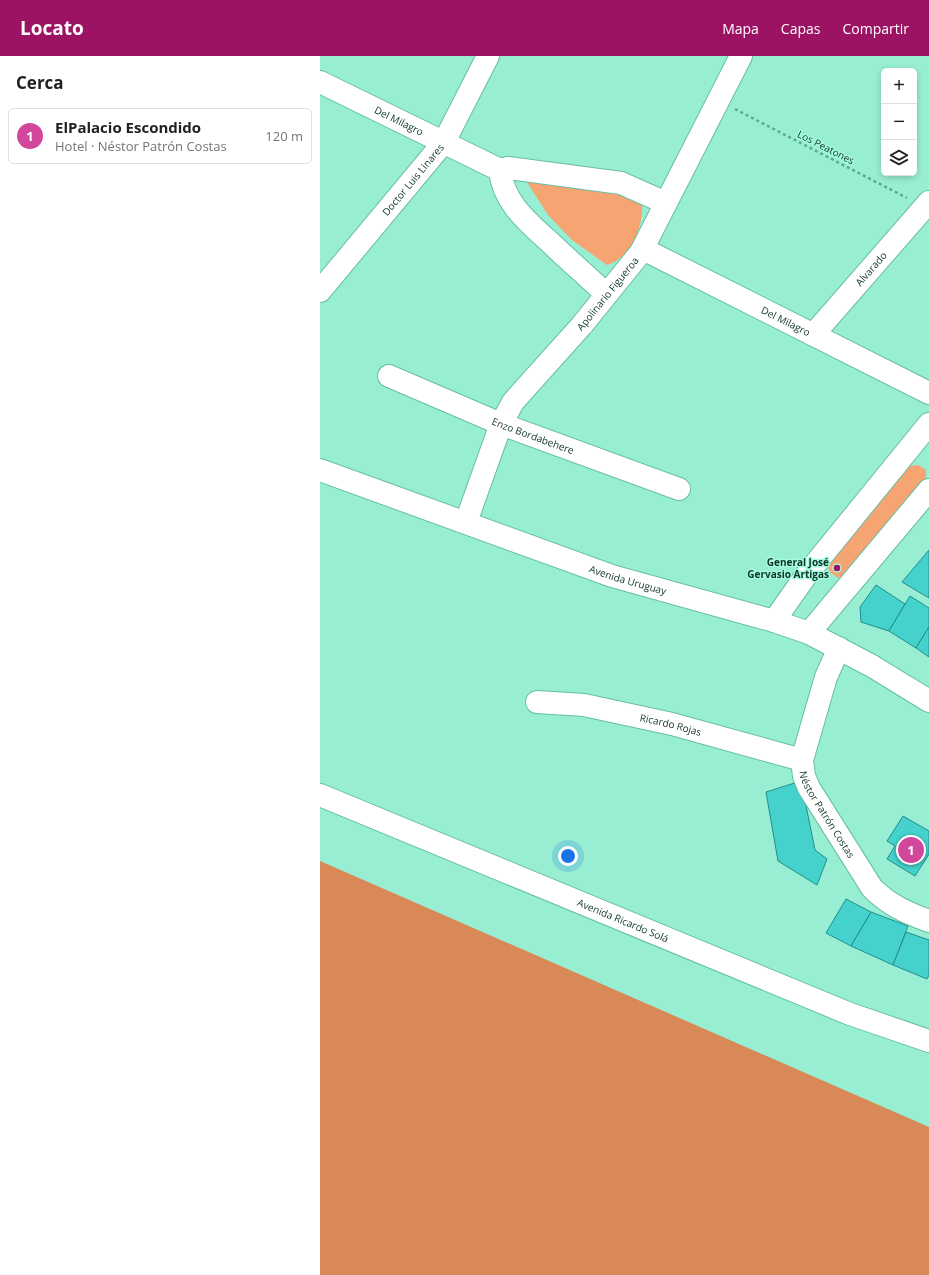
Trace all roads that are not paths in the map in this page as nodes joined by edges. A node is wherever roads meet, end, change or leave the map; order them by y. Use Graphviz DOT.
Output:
graph roads {
  1 [pos="488,56"];
  2 [pos="742,56"];
  3 [pos="320,82"];
  4 [pos="444,142"];
  5 [pos="500,170"];
  6 [pos="666,203"];
  7 [pos="927,205"];
  8 [pos="642,249"];
  9 [pos="320,291"];
  10 [pos="606,294"];
  11 [pos="813,335"];
  12 [pos="389,376"];
  13 [pos="929,393"];
  14 [pos="501,424"];
  15 [pos="929,424"];
  16 [pos="320,470"];
  17 [pos="679,489"];
  18 [pos="929,490"];
  19 [pos="466,522"];
  20 [pos="774,621"];
  21 [pos="809,633"];
  22 [pos="839,648"];
  23 [pos="929,701"];
  24 [pos="537,702"];
  25 [pos="802,760"];
  26 [pos="320,795"];
  27 [pos="929,921"];
  28 [pos="929,1041"];
  1 -- 4 [label="street, Doctor Luis Linares"];
  2 -- 6 [label="street, Apolinario Figueroa"];
  3 -- 4 [label="street, Del Milagro"];
  4 -- 5 [label="street, Del Milagro"];
  4 -- 9 [label="street, Doctor Luis Linares"];
  5 -- 6 [label="street, Del Milagro"];
  5 -- 10 [label="street"];
  6 -- 8 [label="street, Apolinario Figueroa"];
  7 -- 11 [label="street, Alvarado"];
  8 -- 10 [label="street, Apolinario Figueroa"];
  8 -- 11 [label="street, Del Milagro"];
  10 -- 14 [label="street, Apolinario Figueroa"];
  11 -- 13 [label="street, Del Milagro"];
  12 -- 14 [label="street, Enzo Bordabehere"];
  14 -- 17 [label="street, Enzo Bordabehere"];
  14 -- 19 [label="street, Apolinario Figueroa"];
  15 -- 20 [label="street"];
  16 -- 19 [label="street, Avenida Uruguay"];
  18 -- 21 [label="street"];
  19 -- 20 [label="street, Avenida Uruguay"];
  20 -- 21 [label="street, Avenida Uruguay"];
  21 -- 22 [label="street, Avenida Uruguay"];
  22 -- 23 [label="street, Avenida Uruguay"];
  22 -- 25 [label="street, Néstor Patrón Costas"];
  24 -- 25 [label="street, Ricardo Rojas"];
  25 -- 27 [label="street, Néstor Patrón Costas"];
  26 -- 28 [label="street, Avenida Ricardo Solá"];
}
